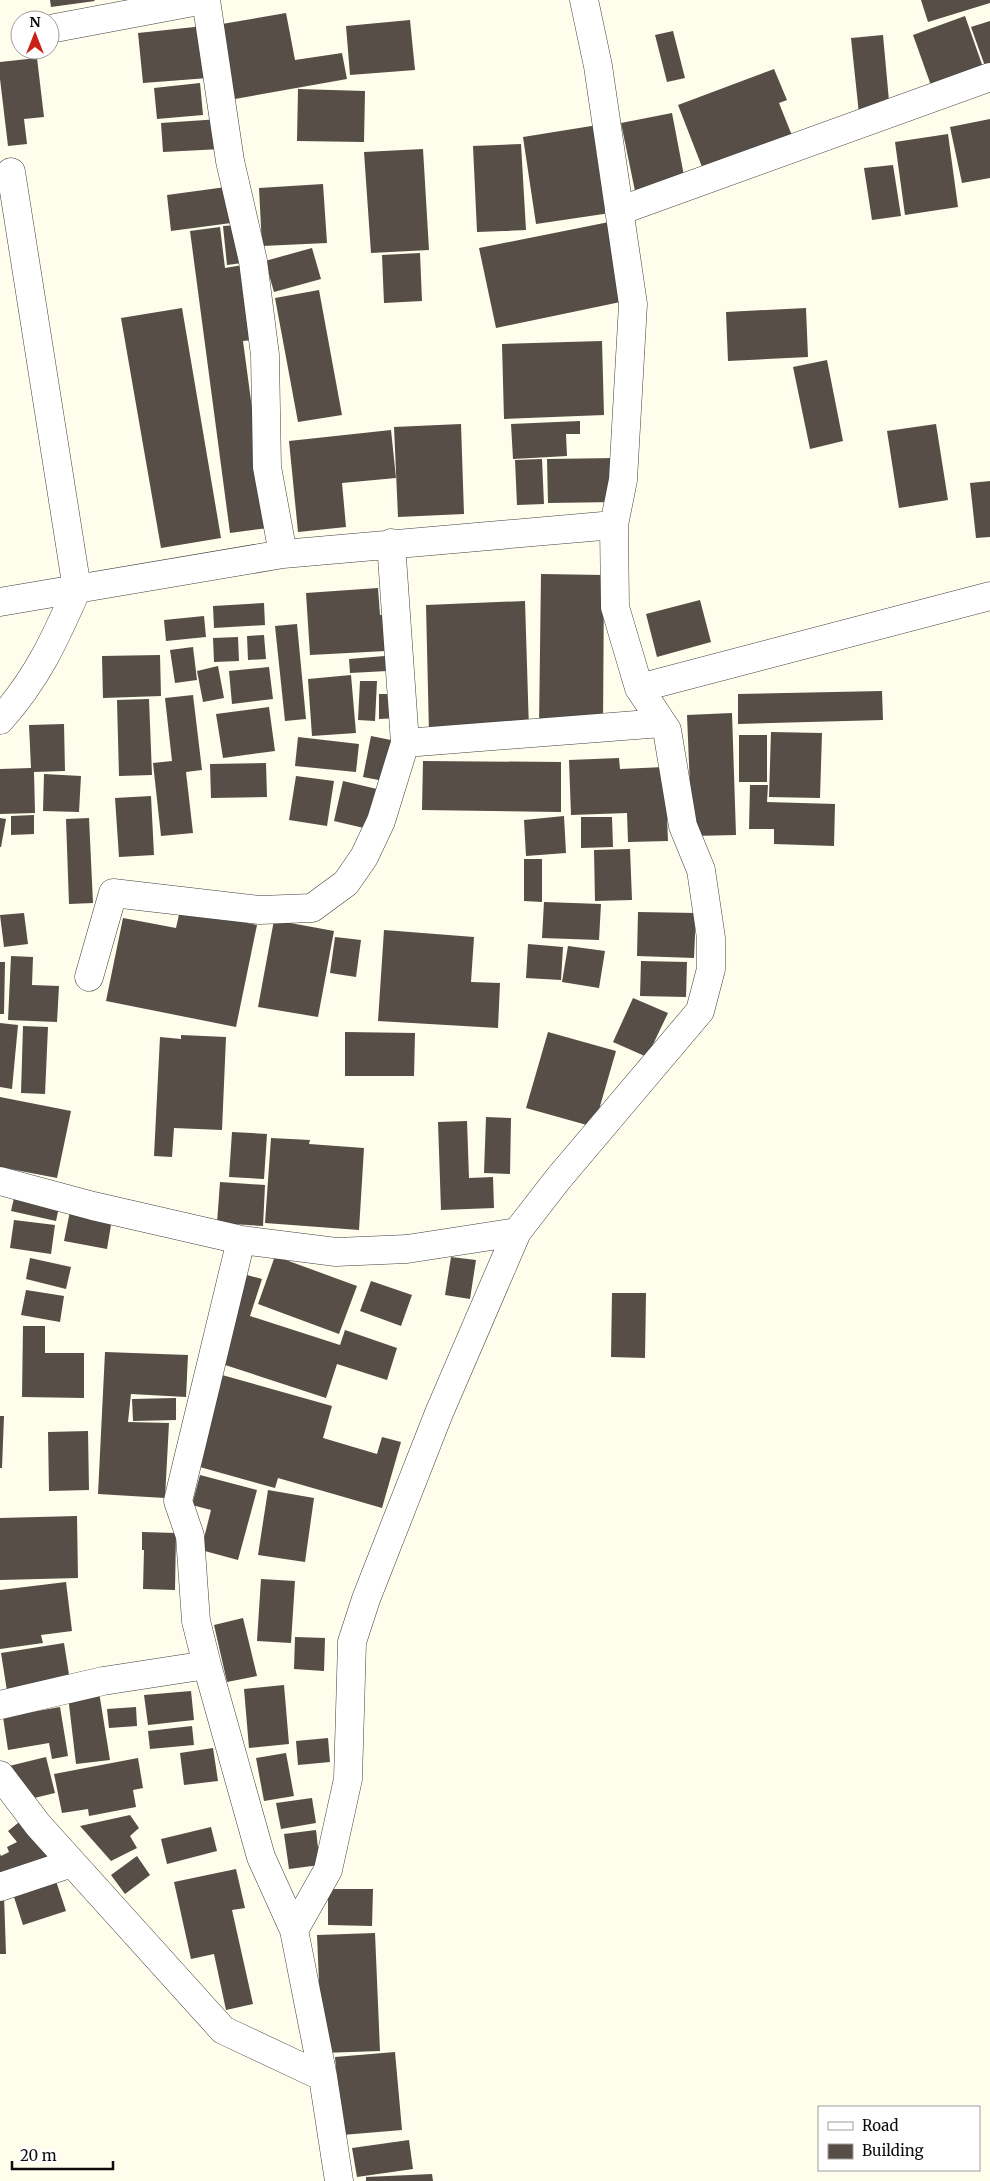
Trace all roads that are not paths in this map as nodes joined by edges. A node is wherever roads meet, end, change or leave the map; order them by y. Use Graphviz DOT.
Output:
graph roads {
  1 [pos="205,0"];
  2 [pos="584,0"];
  3 [pos="60,27"];
  4 [pos="990,77"];
  5 [pos="11,172"];
  6 [pos="619,211"];
  7 [pos="614,526"];
  8 [pos="391,543"];
  9 [pos="283,554"];
  10 [pos="77,589"];
  11 [pos="990,596"];
  12 [pos="0,602"];
  13 [pos="639,688"];
  14 [pos="0,720"];
  15 [pos="662,723"];
  16 [pos="405,743"];
  17 [pos="89,977"];
  18 [pos="0,1181"];
  19 [pos="518,1232"];
  20 [pos="241,1240"];
  21 [pos="207,1665"];
  22 [pos="0,1705"];
  23 [pos="0,1775"];
  24 [pos="72,1863"];
  25 [pos="0,1887"];
  26 [pos="294,1930"];
  27 [pos="323,2077"];
  28 [pos="339,2181"];
  1 -- 3 [label="street"];
  1 -- 9 [label="street"];
  2 -- 6 [label="street"];
  4 -- 6 [label="street"];
  5 -- 10 [label="street"];
  6 -- 7 [label="street"];
  7 -- 8 [label="street"];
  7 -- 13 [label="street"];
  8 -- 9 [label="street"];
  8 -- 16 [label="street"];
  9 -- 10 [label="street"];
  10 -- 12 [label="street"];
  10 -- 14 [label="street"];
  11 -- 13 [label="street"];
  13 -- 15 [label="street"];
  15 -- 16 [label="street"];
  15 -- 19 [label="street"];
  16 -- 17 [label="street"];
  18 -- 20 [label="street"];
  19 -- 20 [label="street"];
  19 -- 26 [label="street"];
  20 -- 21 [label="street"];
  21 -- 22 [label="street"];
  21 -- 26 [label="street"];
  23 -- 24 [label="street"];
  24 -- 25 [label="street"];
  24 -- 27 [label="street"];
  26 -- 27 [label="street"];
  27 -- 28 [label="street"];
}
